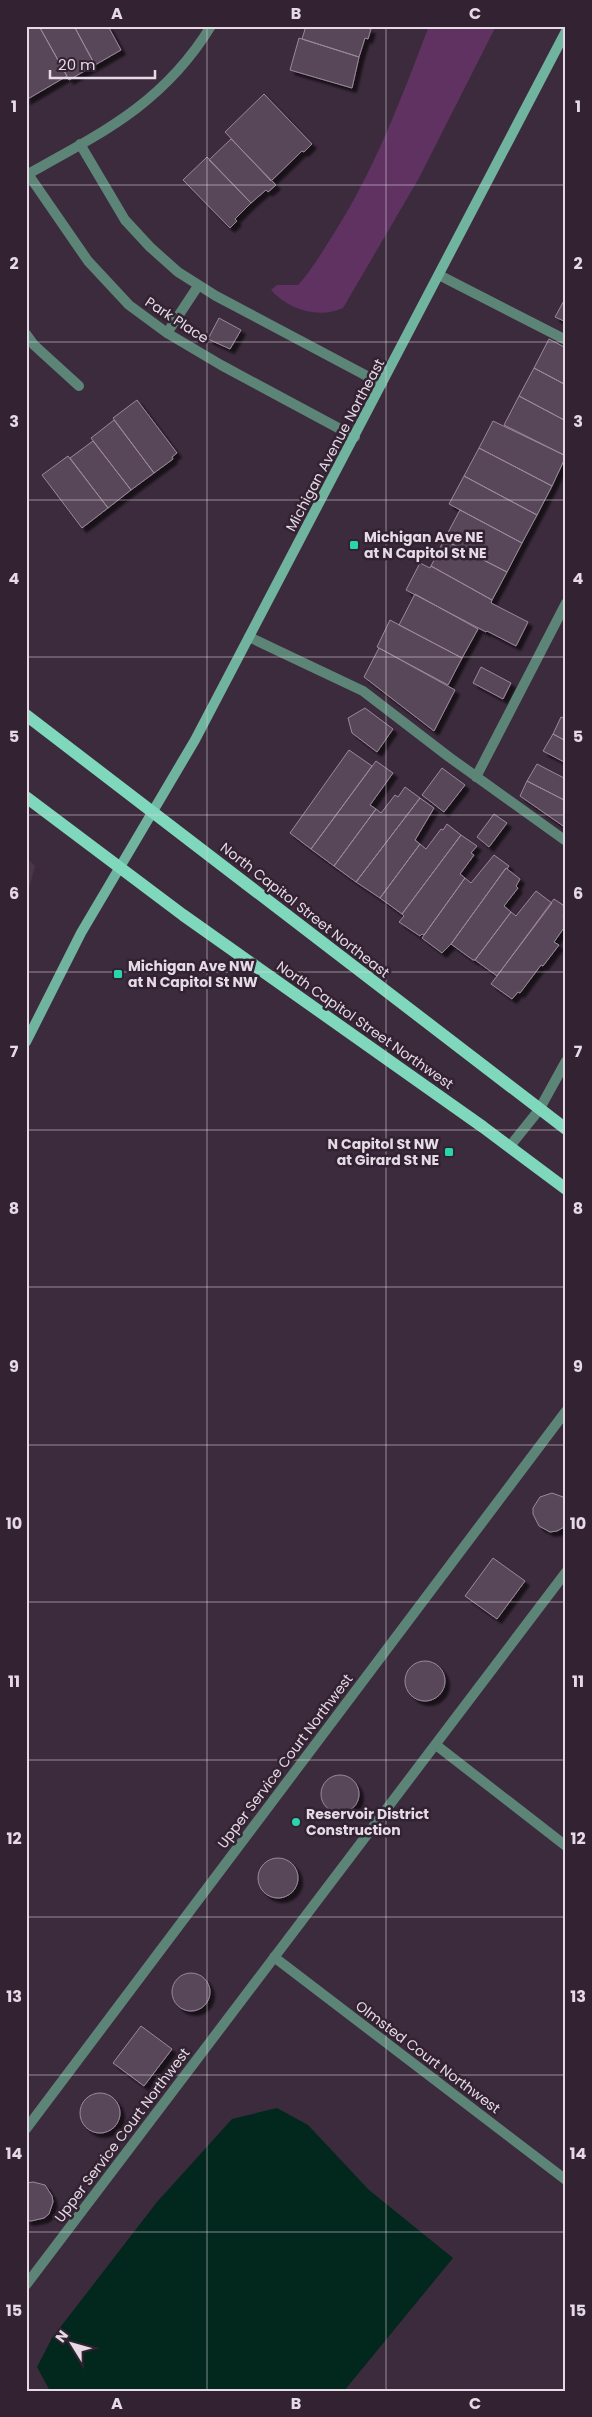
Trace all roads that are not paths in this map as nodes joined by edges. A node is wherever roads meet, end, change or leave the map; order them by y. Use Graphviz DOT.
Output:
graph roads {
  1 [pos="211,26"];
  2 [pos="566,31"];
  3 [pos="80,144"];
  4 [pos="27,174"];
  5 [pos="439,275"];
  6 [pos="198,286"];
  7 [pos="166,333"];
  8 [pos="26,334"];
  9 [pos="566,340"];
  10 [pos="382,384"];
  11 [pos="79,386"];
  12 [pos="355,437"];
  13 [pos="566,603"];
  14 [pos="249,637"];
  15 [pos="26,715"];
  16 [pos="476,777"];
  17 [pos="26,797"];
  18 [pos="152,812"];
  19 [pos="566,842"];
  20 [pos="120,867"];
  21 [pos="26,1042"];
  22 [pos="566,1061"];
  23 [pos="539,1110"];
  24 [pos="566,1130"];
  25 [pos="510,1146"];
  26 [pos="566,1189"];
  27 [pos="566,1411"];
  28 [pos="566,1572"];
  29 [pos="436,1745"];
  30 [pos="566,1846"];
  31 [pos="274,1957"];
  32 [pos="26,2129"];
  33 [pos="566,2180"];
  34 [pos="26,2285"];
  1 -- 3 [label="street"];
  2 -- 5 [label="main road, Michigan Avenue Northeast"];
  3 -- 4 [label="street"];
  3 -- 6 [label="street"];
  4 -- 7 [label="street, Park Place"];
  5 -- 9 [label="street"];
  5 -- 10 [label="main road, Michigan Avenue Northeast"];
  6 -- 7 [label="street"];
  6 -- 10 [label="street"];
  7 -- 12 [label="street, Park Place"];
  8 -- 11 [label="street"];
  10 -- 12 [label="main road, Michigan Avenue Northeast"];
  12 -- 14 [label="main road, Michigan Avenue Northeast"];
  13 -- 16 [label="street"];
  14 -- 16 [label="street"];
  14 -- 18 [label="main road, Michigan Avenue Northeast"];
  15 -- 18 [label="main road, North Capitol Street Northeast"];
  16 -- 19 [label="street"];
  17 -- 20 [label="main road, North Capitol Street Northwest"];
  18 -- 20 [label="main road, Michigan Avenue Northeast"];
  18 -- 23 [label="main road, North Capitol Street Northeast"];
  20 -- 21 [label="main road, Michigan Avenue Northeast"];
  20 -- 25 [label="main road, North Capitol Street Northwest"];
  22 -- 23 [label="street"];
  23 -- 24 [label="main road, North Capitol Street Northeast"];
  23 -- 25 [label="street"];
  25 -- 26 [label="main road, North Capitol Street Northwest"];
  27 -- 32 [label="street, Upper Service Court Northwest"];
  28 -- 29 [label="street, Upper Service Court Northwest"];
  29 -- 30 [label="street"];
  29 -- 31 [label="street, Upper Service Court Northwest"];
  31 -- 33 [label="street, Olmsted Court Northwest"];
  31 -- 34 [label="street, Upper Service Court Northwest"];
}
